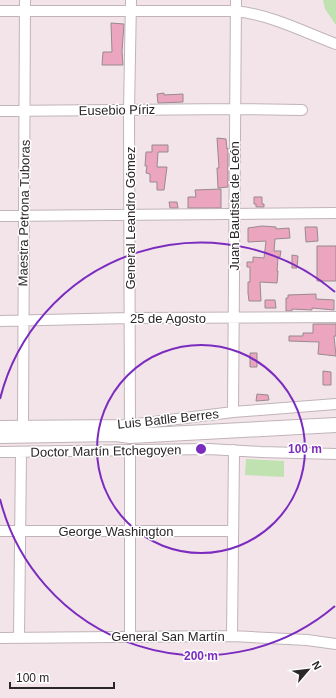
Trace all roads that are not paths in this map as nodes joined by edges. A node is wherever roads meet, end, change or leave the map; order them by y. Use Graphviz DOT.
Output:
graph roads {
  1 [pos="25,0"];
  2 [pos="131,0"];
  3 [pos="236,0"];
  4 [pos="0,10"];
  5 [pos="25,10"];
  6 [pos="236,11"];
  7 [pos="131,12"];
  8 [pos="336,44"];
  9 [pos="234,109"];
  10 [pos="129,110"];
  11 [pos="302,110"];
  12 [pos="0,111"];
  13 [pos="25,111"];
  14 [pos="336,213"];
  15 [pos="130,214"];
  16 [pos="234,214"];
  17 [pos="0,216"];
  18 [pos="23,216"];
  19 [pos="336,317"];
  20 [pos="130,318"];
  21 [pos="234,318"];
  22 [pos="0,321"];
  23 [pos="23,321"];
  24 [pos="336,404"];
  25 [pos="233,412"];
  26 [pos="336,425"];
  27 [pos="0,426"];
  28 [pos="23,426"];
  29 [pos="0,436"];
  30 [pos="130,437"];
  31 [pos="0,442"];
  32 [pos="234,450"];
  33 [pos="0,452"];
  34 [pos="21,452"];
  35 [pos="336,454"];
  36 [pos="21,531"];
  37 [pos="131,531"];
  38 [pos="233,531"];
  39 [pos="0,532"];
  40 [pos="130,636"];
  41 [pos="232,636"];
  42 [pos="0,638"];
  43 [pos="19,638"];
  44 [pos="336,644"];
  1 -- 5 [label="street, Maestra Petrona Tuboras"];
  2 -- 7 [label="street, General Leandro Gómez"];
  3 -- 6 [label="street, Juan Bautista de León"];
  4 -- 5 [label="street"];
  5 -- 7 [label="street"];
  5 -- 13 [label="street, Maestra Petrona Tuboras"];
  6 -- 7 [label="street"];
  6 -- 8 [label="street"];
  6 -- 9 [label="street, Juan Bautista de León"];
  7 -- 10 [label="street, General Leandro Gómez"];
  9 -- 10 [label="street, Eusebio Píriz"];
  9 -- 11 [label="street, Eusebio Píriz"];
  9 -- 16 [label="street, Juan Bautista de León"];
  10 -- 13 [label="street, Eusebio Píriz"];
  10 -- 15 [label="street, General Leandro Gómez"];
  12 -- 13 [label="street, Eusebio Píriz"];
  13 -- 18 [label="street, Maestra Petrona Tuboras"];
  14 -- 16 [label="street"];
  15 -- 16 [label="street"];
  15 -- 18 [label="street"];
  15 -- 20 [label="street, General Leandro Gómez"];
  16 -- 21 [label="street, Juan Bautista de León"];
  17 -- 18 [label="street"];
  18 -- 23 [label="street, Maestra Petrona Tuboras"];
  19 -- 21 [label="street, 25 de Agosto"];
  20 -- 21 [label="street, 25 de Agosto"];
  20 -- 23 [label="street, 25 de Agosto"];
  20 -- 30 [label="street, General Leandro Gómez"];
  21 -- 25 [label="street, Juan Bautista de León"];
  22 -- 23 [label="street, 25 de Agosto"];
  23 -- 28 [label="street, Maestra Petrona Tuboras"];
  24 -- 25 [label="street, Luis Batlle Berres"];
  25 -- 30 [label="street, Luis Batlle Berres"];
  26 -- 30 [label="highway"];
  27 -- 28 [label="street, Luis Batlle Berres"];
  28 -- 30 [label="street, Luis Batlle Berres"];
  29 -- 30 [label="highway"];
  30 -- 31 [label="highway"];
  30 -- 32 [label="street, Doctor Martín Etchegoyen"];
  30 -- 34 [label="street, Doctor Martín Etchegoyen"];
  30 -- 37 [label="street, General Leandro Gómez"];
  32 -- 35 [label="street, Doctor Martín Etchegoyen"];
  32 -- 38 [label="street"];
  33 -- 34 [label="street, Doctor Martín Etchegoyen"];
  34 -- 36 [label="street"];
  36 -- 37 [label="street, George Washington"];
  36 -- 39 [label="street, George Washington"];
  36 -- 43 [label="street"];
  37 -- 38 [label="street, George Washington"];
  37 -- 40 [label="street, General Leandro Gómez"];
  38 -- 41 [label="street"];
  40 -- 41 [label="street, General San Martín"];
  40 -- 43 [label="street, General San Martín"];
  41 -- 44 [label="street, General San Martín"];
  42 -- 43 [label="street, General San Martín"];
}
